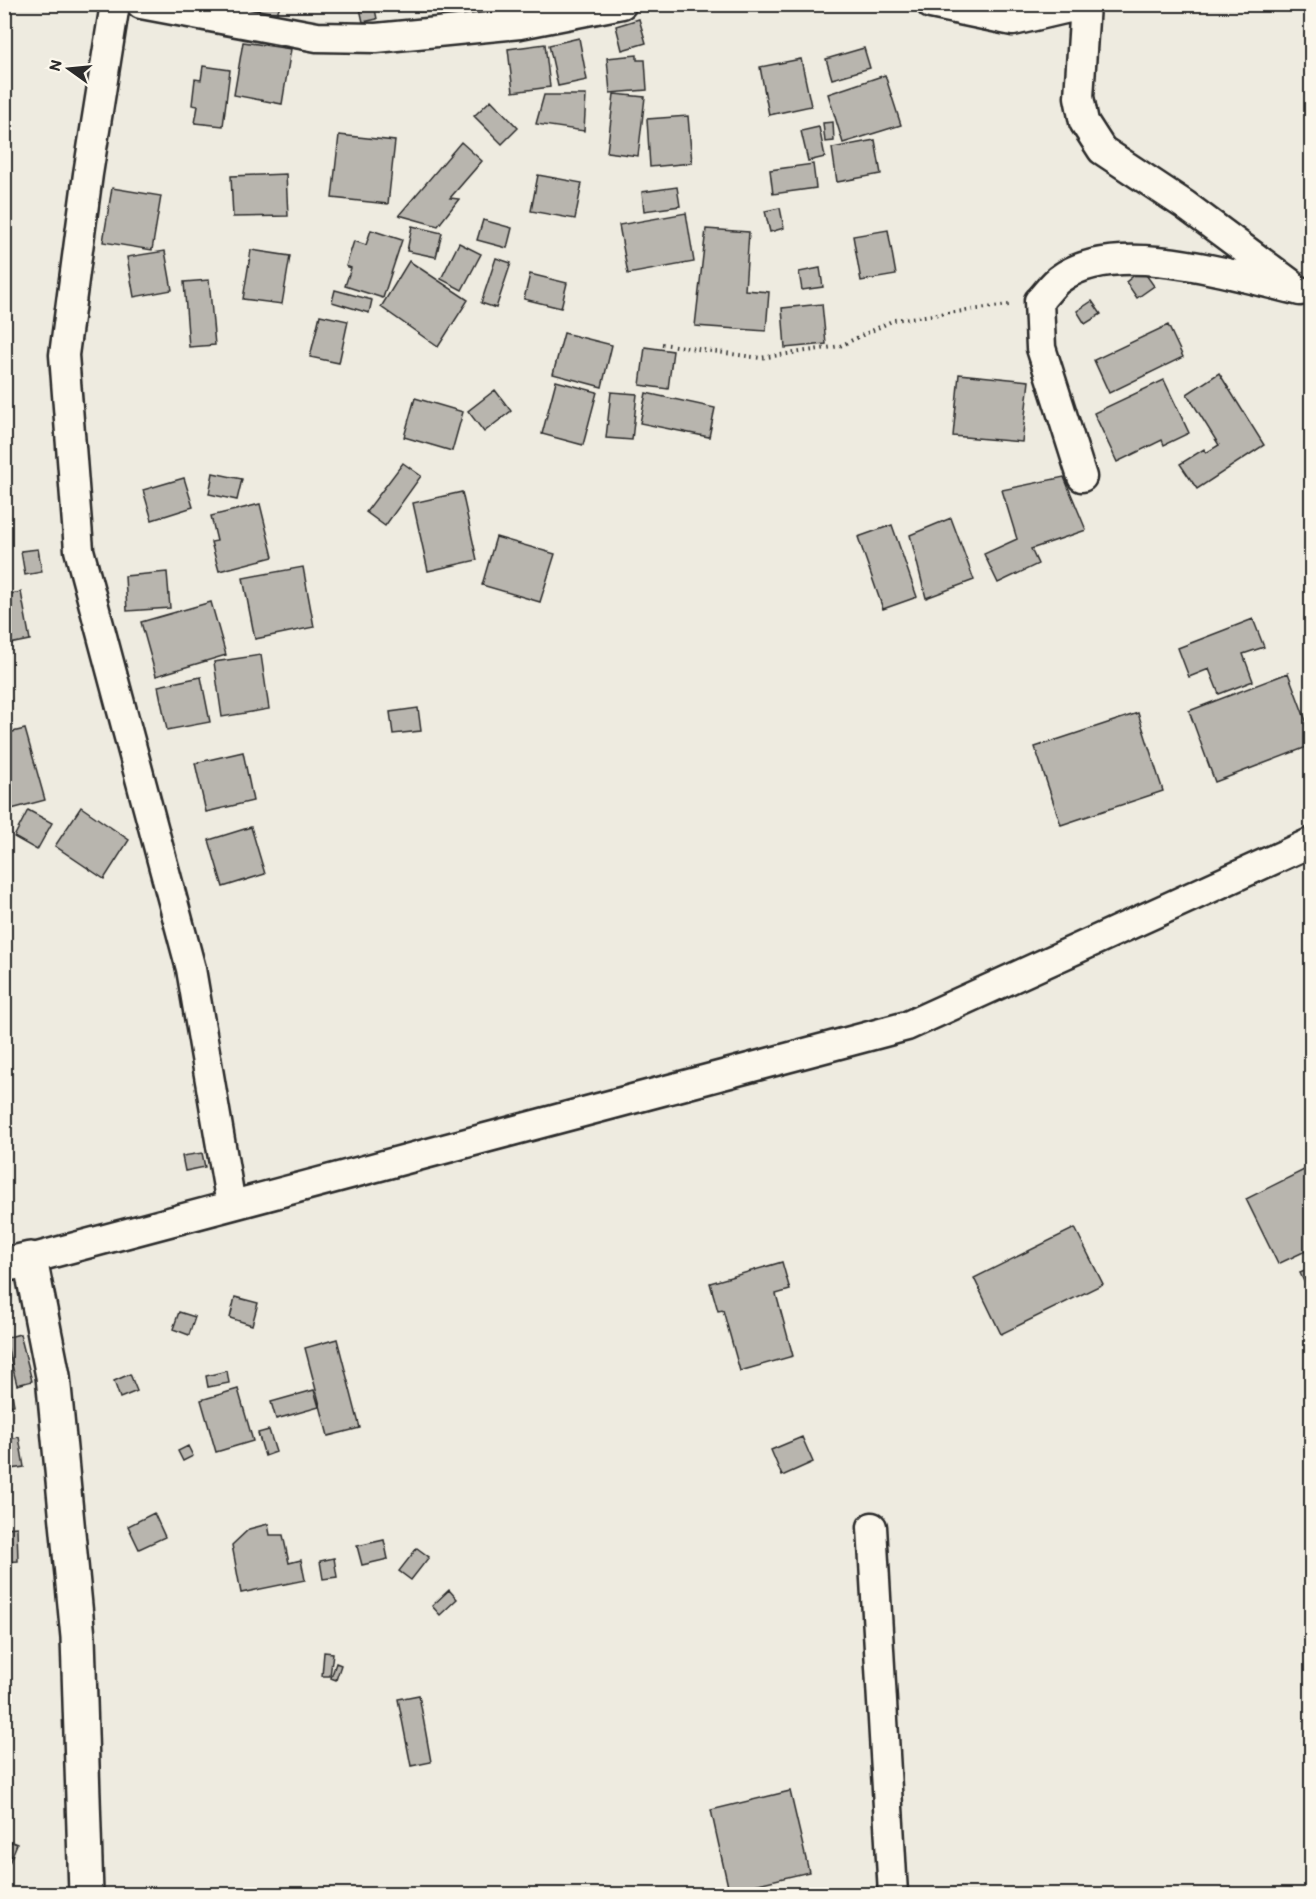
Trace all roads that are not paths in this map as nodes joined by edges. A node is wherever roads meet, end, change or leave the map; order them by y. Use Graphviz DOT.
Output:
graph roads {
  1 [pos="115,4"];
  2 [pos="141,4"];
  3 [pos="622,4"];
  4 [pos="930,4"];
  5 [pos="1085,5"];
  6 [pos="1306,293"];
  7 [pos="1082,477"];
  8 [pos="1311,842"];
  9 [pos="231,1205"];
  10 [pos="17,1262"];
  11 [pos="872,1527"];
  12 [pos="86,1894"];
  13 [pos="893,1894"];
  1 -- 9 [label="street"];
  2 -- 3 [label="street"];
  4 -- 5 [label="street"];
  5 -- 6 [label="street"];
  6 -- 7 [label="street"];
  8 -- 9 [label="street"];
  9 -- 10 [label="street"];
  10 -- 12 [label="street"];
  11 -- 13 [label="street"];
}
